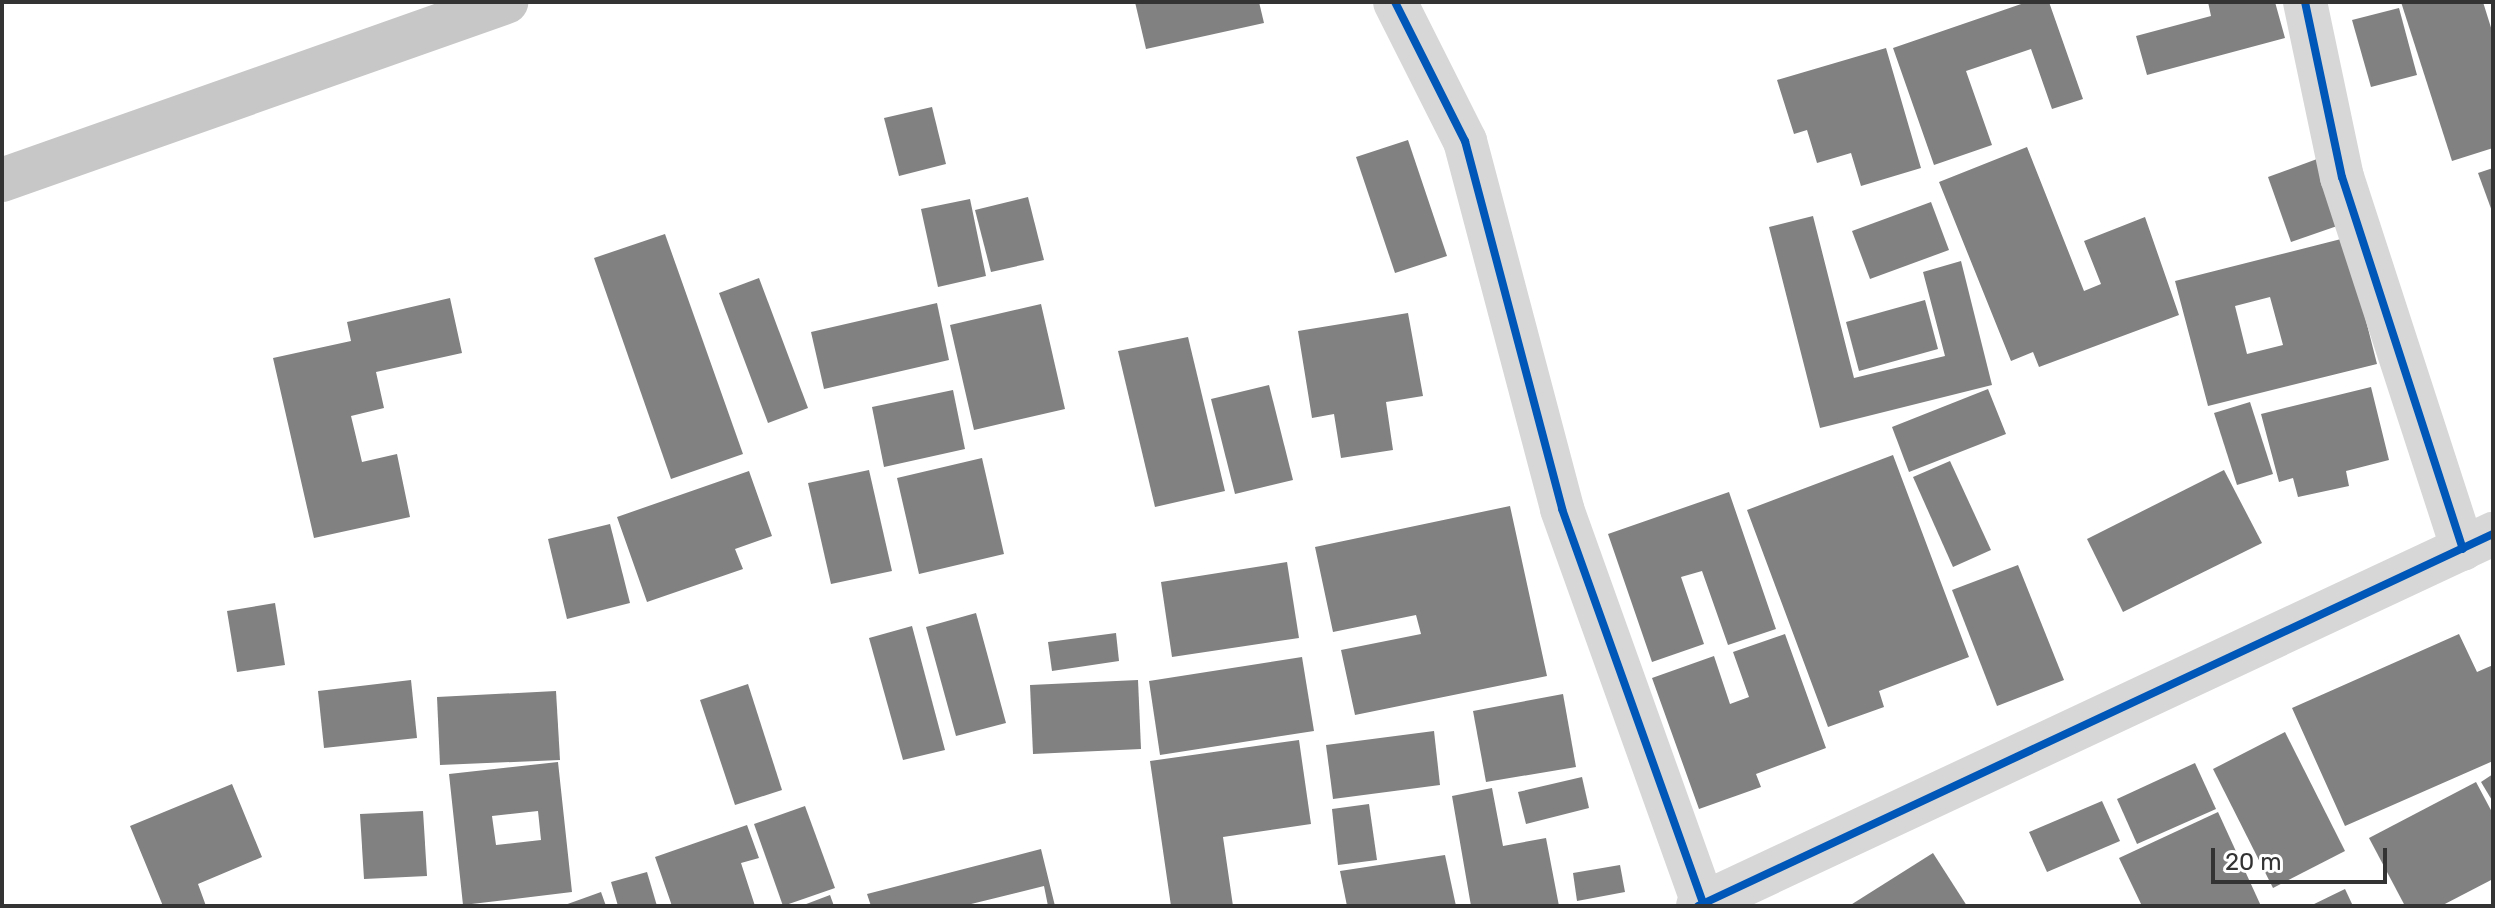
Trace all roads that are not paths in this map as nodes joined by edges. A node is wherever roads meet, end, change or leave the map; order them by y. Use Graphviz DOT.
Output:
graph roads {
  1 [pos="506,2"];
  2 [pos="1395,2"];
  3 [pos="2305,2"];
  4 [pos="2,180"];
  5 [pos="2478,542"];
  6 [pos="1701,905"];
  1 -- 4 [label="highway"];
  2 -- 6 [label="street"];
  3 -- 5 [label="street"];
  5 -- 6 [label="street"];
}
